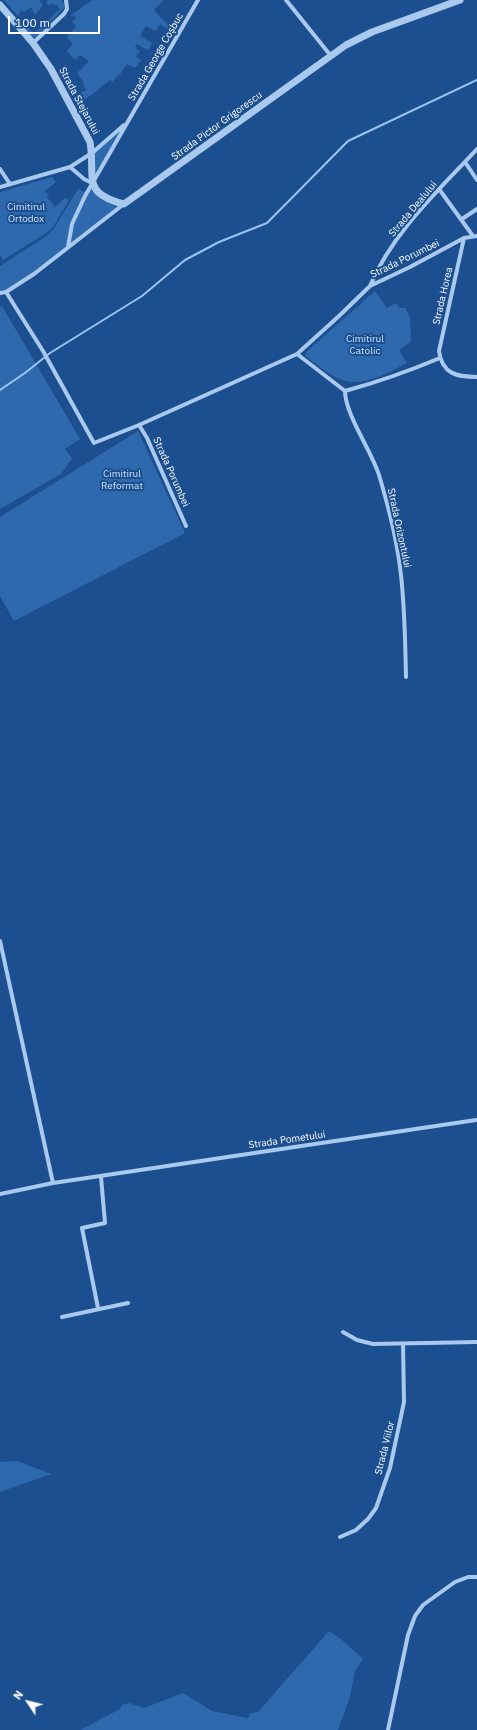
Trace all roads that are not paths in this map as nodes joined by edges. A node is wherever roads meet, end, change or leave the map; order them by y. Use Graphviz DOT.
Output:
graph roads {
  1 [pos="66,0"];
  2 [pos="198,0"];
  3 [pos="286,0"];
  4 [pos="460,0"];
  5 [pos="0,5"];
  6 [pos="33,43"];
  7 [pos="331,56"];
  8 [pos="127,122"];
  9 [pos="477,149"];
  10 [pos="92,153"];
  11 [pos="465,162"];
  12 [pos="70,167"];
  13 [pos="0,169"];
  14 [pos="477,180"];
  15 [pos="10,184"];
  16 [pos="92,184"];
  17 [pos="0,187"];
  18 [pos="439,189"];
  19 [pos="124,204"];
  20 [pos="477,209"];
  21 [pos="462,219"];
  22 [pos="475,236"];
  23 [pos="464,238"];
  24 [pos="68,247"];
  25 [pos="370,286"];
  26 [pos="6,292"];
  27 [pos="0,293"];
  28 [pos="297,354"];
  29 [pos="440,358"];
  30 [pos="477,376"];
  31 [pos="345,391"];
  32 [pos="139,425"];
  33 [pos="186,526"];
  34 [pos="406,677"];
  35 [pos="0,941"];
  36 [pos="476,1120"];
  37 [pos="101,1177"];
  38 [pos="53,1183"];
  39 [pos="0,1194"];
  40 [pos="128,1303"];
  41 [pos="98,1308"];
  42 [pos="62,1317"];
  43 [pos="342,1332"];
  44 [pos="477,1342"];
  45 [pos="403,1344"];
  46 [pos="340,1537"];
  47 [pos="477,1577"];
  48 [pos="388,1730"];
  1 -- 6 [label="street"];
  2 -- 8 [label="street, Strada George Coșbuc"];
  3 -- 7 [label="street"];
  4 -- 7 [label="street, Strada Pictor Grigorescu"];
  5 -- 6 [label="street, Strada Stejarului"];
  6 -- 10 [label="street, Strada Stejarului"];
  7 -- 19 [label="street, Strada Pictor Grigorescu"];
  8 -- 10 [label="street, Strada George Coșbuc"];
  8 -- 16 [label="street, Strada George Coșbuc"];
  9 -- 11 [label="street, Strada Dealului"];
  10 -- 12 [label="street, Strada George Coșbuc"];
  10 -- 16 [label="street, Strada Stejarului"];
  11 -- 14 [label="street"];
  11 -- 18 [label="street, Strada Dealului"];
  12 -- 15 [label="street, Strada George Coșbuc"];
  12 -- 16 [label="street"];
  13 -- 15 [label="street"];
  15 -- 17 [label="street, Strada George Coșbuc"];
  16 -- 19 [label="street"];
  16 -- 24 [label="street, Strada George Coșbuc"];
  18 -- 21 [label="street, Strada Porumbei"];
  18 -- 25 [label="street, Strada Dealului"];
  19 -- 24 [label="street, Strada Pictor Grigorescu"];
  20 -- 21 [label="street"];
  21 -- 22 [label="street, Strada Porumbei"];
  22 -- 23 [label="street, Strada Porumbei"];
  23 -- 25 [label="street, Strada Porumbei"];
  23 -- 29 [label="street, Strada Horea"];
  24 -- 26 [label="street, Strada Pictor Grigorescu"];
  25 -- 28 [label="street, Strada Porumbei"];
  26 -- 27 [label="street, Strada Pictor Grigorescu"];
  26 -- 32 [label="street, Strada Porumbei"];
  28 -- 31 [label="street"];
  28 -- 32 [label="street, Strada Porumbei"];
  29 -- 30 [label="street"];
  29 -- 31 [label="street"];
  31 -- 34 [label="street, Strada Orizontului"];
  32 -- 33 [label="street, Strada Porumbei"];
  35 -- 38 [label="street"];
  36 -- 37 [label="street, Strada Pometului"];
  37 -- 38 [label="street, Strada Pometului"];
  37 -- 41 [label="street"];
  38 -- 39 [label="street, Strada Pometului"];
  40 -- 41 [label="street"];
  41 -- 42 [label="street"];
  43 -- 45 [label="street"];
  44 -- 45 [label="street"];
  45 -- 46 [label="street, Strada Viilor"];
  47 -- 48 [label="street"];
}
